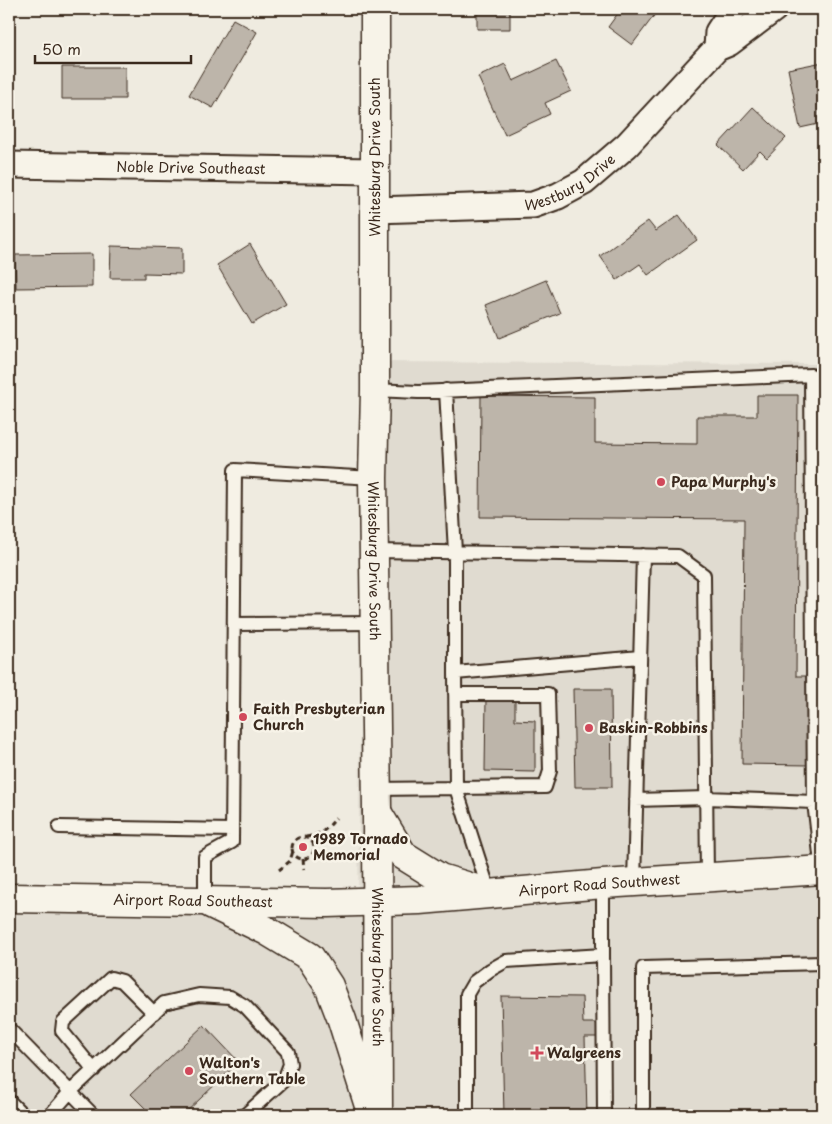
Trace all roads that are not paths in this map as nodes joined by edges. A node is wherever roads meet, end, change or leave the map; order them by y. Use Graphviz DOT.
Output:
graph roads {
  1 [pos="375,9"];
  2 [pos="733,9"];
  3 [pos="774,9"];
  4 [pos="717,48"];
  5 [pos="9,165"];
  6 [pos="375,171"];
  7 [pos="375,210"];
  8 [pos="375,390"];
  9 [pos="446,390"];
  10 [pos="373,478"];
  11 [pos="374,551"];
  12 [pos="455,552"];
  13 [pos="643,555"];
  14 [pos="376,623"];
  15 [pos="234,624"];
  16 [pos="640,657"];
  17 [pos="455,673"];
  18 [pos="455,694"];
  19 [pos="456,788"];
  20 [pos="706,798"];
  21 [pos="376,800"];
  22 [pos="636,800"];
  23 [pos="814,802"];
  24 [pos="59,827"];
  25 [pos="232,830"];
  26 [pos="823,874"];
  27 [pos="707,877"];
  28 [pos="634,882"];
  29 [pos="603,884"];
  30 [pos="490,894"];
  31 [pos="9,898"];
  32 [pos="205,901"];
  33 [pos="377,902"];
  34 [pos="603,955"];
  35 [pos="823,963"];
  36 [pos="154,1013"];
  37 [pos="9,1029"];
  38 [pos="94,1070"];
  39 [pos="70,1092"];
  40 [pos="9,1101"];
  41 [pos="23,1115"];
  42 [pos="50,1115"];
  43 [pos="93,1115"];
  44 [pos="245,1115"];
  45 [pos="372,1115"];
  46 [pos="378,1115"];
  47 [pos="467,1115"];
  48 [pos="604,1115"];
  49 [pos="644,1115"];
  1 -- 6 [label="main road, Whitesburg Drive South"];
  2 -- 4 [label="street, Westbury Drive"];
  3 -- 4 [label="street, Westbury Drive"];
  4 -- 7 [label="street, Westbury Drive"];
  5 -- 6 [label="street, Noble Drive Southeast"];
  6 -- 7 [label="main road, Whitesburg Drive South"];
  7 -- 8 [label="main road, Whitesburg Drive South"];
  8 -- 9 [label="lane"];
  8 -- 10 [label="main road, Whitesburg Drive South"];
  9 -- 12 [label="lane"];
  9 -- 23 [label="lane"];
  10 -- 11 [label="main road, Whitesburg Drive South"];
  10 -- 15 [label="lane"];
  11 -- 12 [label="lane"];
  11 -- 14 [label="main road, Whitesburg Drive South"];
  12 -- 13 [label="lane"];
  12 -- 17 [label="lane"];
  13 -- 16 [label="lane"];
  13 -- 20 [label="lane"];
  14 -- 15 [label="lane"];
  14 -- 21 [label="main road, Whitesburg Drive South"];
  15 -- 25 [label="lane"];
  16 -- 17 [label="lane"];
  16 -- 22 [label="lane"];
  17 -- 18 [label="lane"];
  18 -- 19 [label="lane"];
  18 -- 19 [label="lane"];
  19 -- 21 [label="lane"];
  19 -- 30 [label="lane"];
  20 -- 22 [label="lane"];
  20 -- 23 [label="lane"];
  20 -- 27 [label="lane"];
  21 -- 30 [label="main road"];
  21 -- 33 [label="main road, Whitesburg Drive South"];
  22 -- 28 [label="lane"];
  23 -- 26 [label="lane"];
  24 -- 25 [label="lane"];
  25 -- 32 [label="lane"];
  26 -- 27 [label="main road, Airport Road Southwest"];
  27 -- 28 [label="main road, Airport Road Southwest"];
  28 -- 29 [label="main road, Airport Road Southwest"];
  29 -- 30 [label="main road, Airport Road Southwest"];
  29 -- 34 [label="lane"];
  30 -- 33 [label="main road, Airport Road Southwest"];
  31 -- 32 [label="main road, Airport Road Southeast"];
  32 -- 33 [label="main road, Airport Road Southeast"];
  32 -- 45 [label="main road"];
  33 -- 46 [label="main road, Whitesburg Drive South"];
  34 -- 47 [label="lane"];
  34 -- 48 [label="lane"];
  35 -- 49 [label="lane"];
  36 -- 38 [label="lane"];
  36 -- 38 [label="lane"];
  36 -- 44 [label="lane"];
  37 -- 39 [label="lane"];
  38 -- 39 [label="lane"];
  39 -- 42 [label="lane"];
  39 -- 43 [label="lane"];
  40 -- 41 [label="lane"];
}
